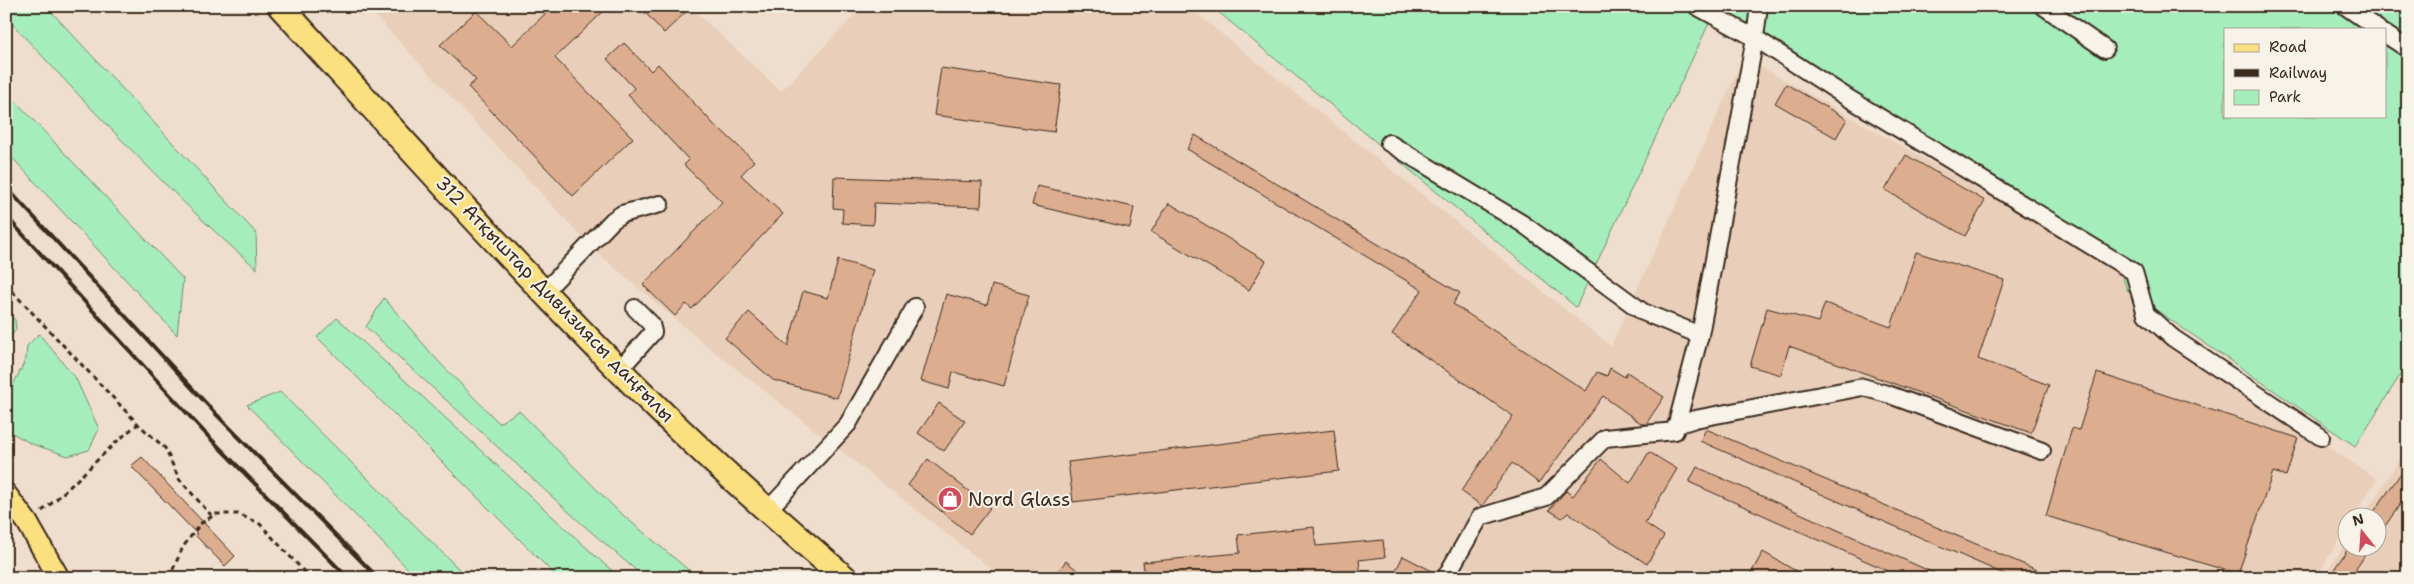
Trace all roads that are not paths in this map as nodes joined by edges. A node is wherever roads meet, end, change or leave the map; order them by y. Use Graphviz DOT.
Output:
graph roads {
  1 [pos="280,6"];
  2 [pos="1696,6"];
  3 [pos="1758,6"];
  4 [pos="2043,6"];
  5 [pos="2344,6"];
  6 [pos="2377,28"];
  7 [pos="2386,35"];
  8 [pos="1755,38"];
  9 [pos="2105,49"];
  10 [pos="2408,49"];
  11 [pos="1389,143"];
  12 [pos="660,204"];
  13 [pos="544,292"];
  14 [pos="915,307"];
  15 [pos="635,308"];
  16 [pos="1700,335"];
  17 [pos="619,370"];
  18 [pos="1676,425"];
  19 [pos="2321,438"];
  20 [pos="2042,452"];
  21 [pos="6,494"];
  22 [pos="767,512"];
  23 [pos="59,578"];
  24 [pos="845,578"];
  25 [pos="1444,578"];
  1 -- 13 [label="highway, 312 Атқыштар Дивизиясы даңғылы"];
  2 -- 8 [label="lane"];
  3 -- 8 [label="lane"];
  4 -- 9 [label="lane"];
  5 -- 6 [label="lane"];
  7 -- 10 [label="lane"];
  8 -- 16 [label="lane"];
  8 -- 19 [label="lane"];
  11 -- 16 [label="lane"];
  12 -- 13 [label="lane"];
  13 -- 17 [label="highway, 312 Атқыштар Дивизиясы даңғылы"];
  14 -- 22 [label="lane"];
  15 -- 17 [label="lane"];
  16 -- 18 [label="lane"];
  17 -- 22 [label="highway, 312 Атқыштар Дивизиясы даңғылы"];
  18 -- 20 [label="lane"];
  18 -- 25 [label="lane"];
  21 -- 23 [label="main road"];
  22 -- 24 [label="highway, 312 Атқыштар Дивизиясы даңғылы"];
}
